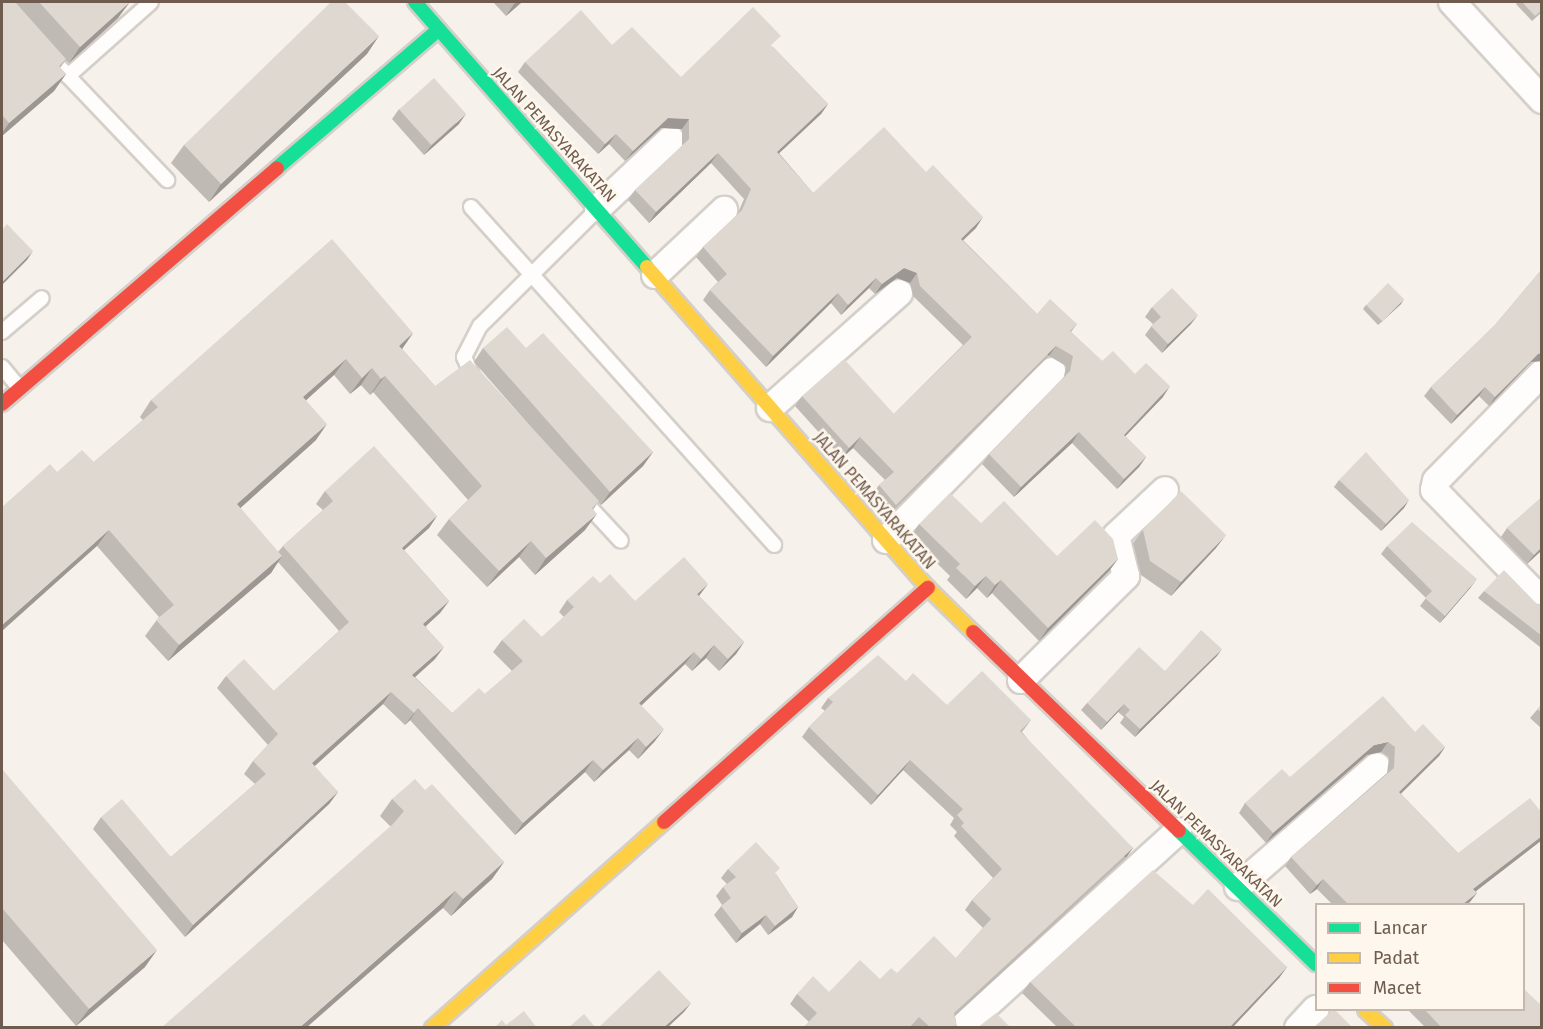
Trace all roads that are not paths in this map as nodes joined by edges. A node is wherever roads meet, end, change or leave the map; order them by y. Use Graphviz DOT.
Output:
graph roads {
  1 [pos="151,2"];
  2 [pos="415,2"];
  3 [pos="1452,2"];
  4 [pos="439,29"];
  5 [pos="39,45"];
  6 [pos="68,76"];
  7 [pos="1542,100"];
  8 [pos="671,139"];
  9 [pos="166,180"];
  10 [pos="471,207"];
  11 [pos="598,208"];
  12 [pos="724,210"];
  13 [pos="655,274"];
  14 [pos="533,277"];
  15 [pos="899,293"];
  16 [pos="42,298"];
  17 [pos="2,332"];
  18 [pos="2,367"];
  19 [pos="1052,371"];
  20 [pos="1542,373"];
  21 [pos="19,387"];
  22 [pos="482,388"];
  23 [pos="2,404"];
  24 [pos="770,408"];
  25 [pos="574,490"];
  26 [pos="1164,490"];
  27 [pos="621,540"];
  28 [pos="886,540"];
  29 [pos="774,545"];
  30 [pos="928,588"];
  31 [pos="1540,596"];
  32 [pos="1021,680"];
  33 [pos="1377,766"];
  34 [pos="1178,831"];
  35 [pos="1238,887"];
  36 [pos="1315,962"];
  37 [pos="1315,1011"];
  38 [pos="1366,1011"];
  39 [pos="432,1028"];
  40 [pos="961,1028"];
  41 [pos="1298,1028"];
  42 [pos="1385,1028"];
  1 -- 6 [label="lane"];
  2 -- 4 [label="street, JALAN PEMASYARAKATAN"];
  3 -- 7 [label="street"];
  4 -- 11 [label="street, JALAN PEMASYARAKATAN"];
  4 -- 21 [label="street"];
  5 -- 6 [label="lane"];
  6 -- 9 [label="lane"];
  8 -- 11 [label="street"];
  10 -- 14 [label="lane"];
  11 -- 13 [label="street, JALAN PEMASYARAKATAN"];
  11 -- 14 [label="lane"];
  12 -- 13 [label="street"];
  13 -- 24 [label="street, JALAN PEMASYARAKATAN"];
  14 -- 22 [label="lane"];
  14 -- 29 [label="lane"];
  15 -- 24 [label="street"];
  16 -- 17 [label="lane"];
  18 -- 21 [label="lane"];
  19 -- 28 [label="street"];
  20 -- 31 [label="street"];
  21 -- 23 [label="street"];
  24 -- 28 [label="street, JALAN PEMASYARAKATAN"];
  25 -- 27 [label="lane"];
  26 -- 32 [label="street"];
  28 -- 30 [label="street, JALAN PEMASYARAKATAN"];
  30 -- 32 [label="street, JALAN PEMASYARAKATAN"];
  30 -- 39 [label="street"];
  32 -- 34 [label="street, JALAN PEMASYARAKATAN"];
  33 -- 35 [label="street"];
  34 -- 35 [label="street, JALAN PEMASYARAKATAN"];
  34 -- 40 [label="street"];
  35 -- 36 [label="street, JALAN PEMASYARAKATAN"];
  37 -- 41 [label="street"];
  38 -- 42 [label="street"];
}
